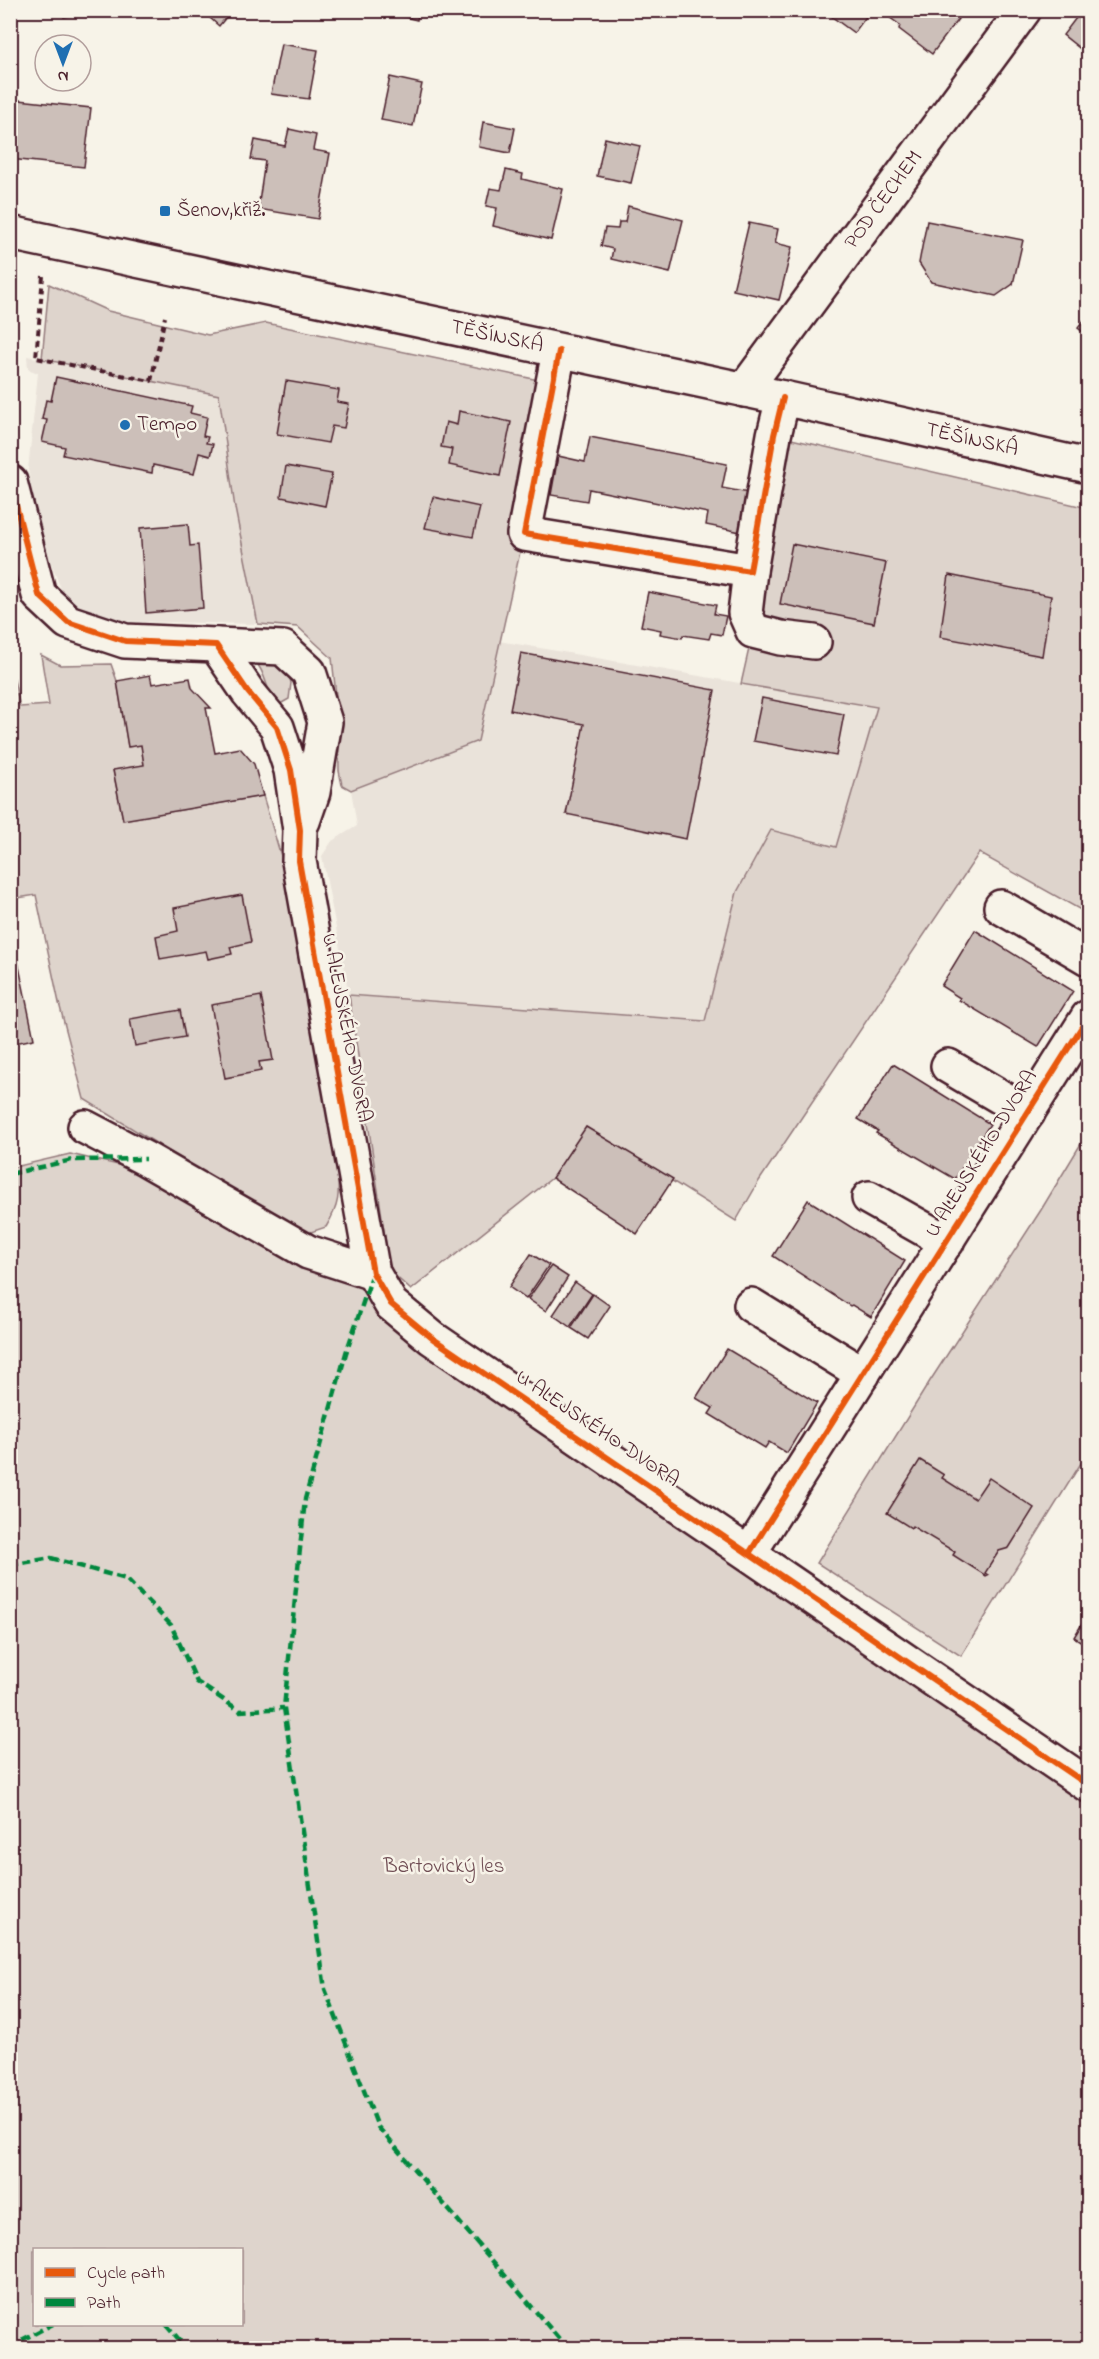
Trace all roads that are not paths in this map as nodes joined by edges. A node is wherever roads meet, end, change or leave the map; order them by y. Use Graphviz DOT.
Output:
graph roads {
  1 [pos="1024,10"];
  2 [pos="10,233"];
  3 [pos="559,351"];
  4 [pos="744,390"];
  5 [pos="783,398"];
  6 [pos="1089,466"];
  7 [pos="10,482"];
  8 [pos="750,571"];
  9 [pos="814,642"];
  10 [pos="216,645"];
  11 [pos="300,830"];
  12 [pos="1001,906"];
  13 [pos="1089,958"];
  14 [pos="1089,1017"];
  15 [pos="948,1066"];
  16 [pos="1028,1113"];
  17 [pos="85,1127"];
  18 [pos="869,1198"];
  19 [pos="947,1242"];
  20 [pos="373,1273"];
  21 [pos="751,1305"];
  22 [pos="863,1374"];
  23 [pos="750,1552"];
  24 [pos="1089,1785"];
  1 -- 4 [label="street, POD ČECHEM"];
  2 -- 3 [label="street, TĚŠÍNSKÁ"];
  3 -- 4 [label="street, TĚŠÍNSKÁ"];
  3 -- 8 [label="street"];
  4 -- 5 [label="street, TĚŠÍNSKÁ"];
  5 -- 6 [label="street, TĚŠÍNSKÁ"];
  5 -- 8 [label="street"];
  7 -- 10 [label="street"];
  8 -- 9 [label="street"];
  10 -- 11 [label="street, U ALEJSKÉHO DVORA"];
  10 -- 11 [label="street"];
  11 -- 20 [label="street, U ALEJSKÉHO DVORA"];
  12 -- 13 [label="street"];
  14 -- 16 [label="street, U ALEJSKÉHO DVORA"];
  15 -- 16 [label="street"];
  16 -- 19 [label="street, U ALEJSKÉHO DVORA"];
  17 -- 20 [label="street"];
  18 -- 19 [label="street"];
  19 -- 22 [label="street, U ALEJSKÉHO DVORA"];
  20 -- 23 [label="street, U ALEJSKÉHO DVORA"];
  21 -- 22 [label="street"];
  22 -- 23 [label="street, U ALEJSKÉHO DVORA"];
  23 -- 24 [label="street, U ALEJSKÉHO DVORA"];
}
